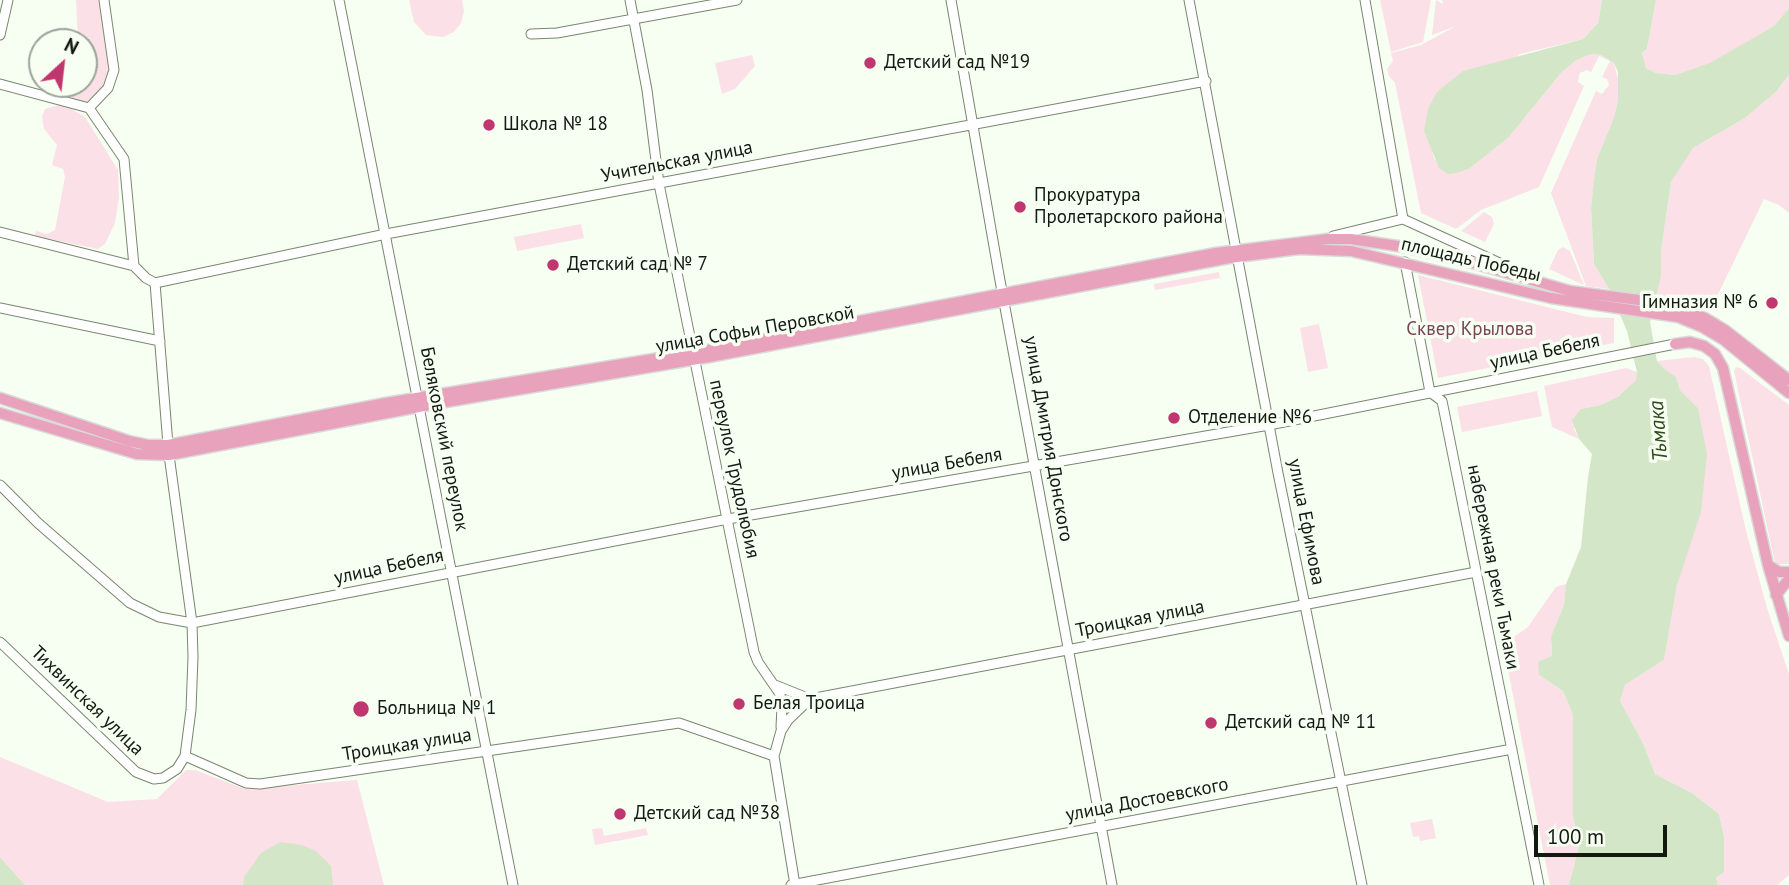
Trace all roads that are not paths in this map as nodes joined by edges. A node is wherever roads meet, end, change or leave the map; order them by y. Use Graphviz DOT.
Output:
graph roads {
  1 [pos="8,0"];
  2 [pos="104,0"];
  3 [pos="339,0"];
  4 [pos="630,0"];
  5 [pos="737,0"];
  6 [pos="951,0"];
  7 [pos="1189,0"];
  8 [pos="1365,0"];
  9 [pos="634,19"];
  10 [pos="531,34"];
  11 [pos="0,35"];
  12 [pos="1206,81"];
  13 [pos="0,84"];
  14 [pos="89,108"];
  15 [pos="972,124"];
  16 [pos="659,184"];
  17 [pos="1403,219"];
  18 [pos="0,232"];
  19 [pos="386,234"];
  20 [pos="1317,239"];
  21 [pos="1346,245"];
  22 [pos="1420,251"];
  23 [pos="1237,253"];
  24 [pos="1405,262"];
  25 [pos="134,266"];
  26 [pos="156,283"];
  27 [pos="1554,287"];
  28 [pos="1003,296"];
  29 [pos="1586,299"];
  30 [pos="0,308"];
  31 [pos="1682,316"];
  32 [pos="160,341"];
  33 [pos="1675,344"];
  34 [pos="1736,350"];
  35 [pos="693,356"];
  36 [pos="1723,368"];
  37 [pos="1789,380"];
  38 [pos="1430,391"];
  39 [pos="1789,393"];
  40 [pos="0,398"];
  41 [pos="419,402"];
  42 [pos="0,413"];
  43 [pos="1269,425"];
  44 [pos="169,450"];
  45 [pos="1036,467"];
  46 [pos="0,485"];
  47 [pos="728,519"];
  48 [pos="1768,565"];
  49 [pos="453,571"];
  50 [pos="1476,572"];
  51 [pos="1789,572"];
  52 [pos="1789,579"];
  53 [pos="1776,595"];
  54 [pos="1305,604"];
  55 [pos="192,623"];
  56 [pos="1789,636"];
  57 [pos="0,642"];
  58 [pos="1069,650"];
  59 [pos="775,685"];
  60 [pos="810,699"];
  61 [pos="781,731"];
  62 [pos="1512,749"];
  63 [pos="487,750"];
  64 [pos="774,755"];
  65 [pos="185,756"];
  66 [pos="1340,781"];
  67 [pos="1102,826"];
  68 [pos="513,885"];
  69 [pos="793,885"];
  70 [pos="1112,885"];
  71 [pos="1362,885"];
  72 [pos="1539,885"];
  1 -- 11 [label="street"];
  2 -- 14 [label="street"];
  3 -- 19 [label="street, Беляковский переулок"];
  4 -- 9 [label="street, переулок Трудолюбия"];
  5 -- 9 [label="street"];
  6 -- 15 [label="street, улица Дмитрия Донского"];
  7 -- 12 [label="street, улица Ефимова"];
  8 -- 17 [label="street"];
  9 -- 10 [label="street"];
  9 -- 16 [label="street, переулок Трудолюбия"];
  12 -- 15 [label="street, Учительская улица"];
  12 -- 23 [label="street, улица Ефимова"];
  13 -- 14 [label="street"];
  14 -- 25 [label="street"];
  15 -- 16 [label="street, Учительская улица"];
  15 -- 28 [label="street, улица Дмитрия Донского"];
  16 -- 19 [label="street, Учительская улица"];
  16 -- 35 [label="street, переулок Трудолюбия"];
  17 -- 20 [label="street"];
  17 -- 27 [label="street, площадь Победы"];
  18 -- 25 [label="street"];
  19 -- 26 [label="street, Учительская улица"];
  19 -- 41 [label="street, Беляковский переулок"];
  20 -- 21 [label="main road, улица Софьи Перовской"];
  20 -- 23 [label="main road, улица Софьи Перовской"];
  21 -- 22 [label="main road, площадь Победы"];
  21 -- 23 [label="main road, улица Софьи Перовской"];
  21 -- 24 [label="main road, площадь Победы"];
  22 -- 24 [label="main road"];
  22 -- 27 [label="main road, площадь Победы"];
  23 -- 28 [label="main road, улица Софьи Перовской"];
  23 -- 43 [label="street, улица Ефимова"];
  24 -- 29 [label="main road, площадь Победы"];
  24 -- 38 [label="street, набережная реки Тьмаки"];
  25 -- 26 [label="street"];
  26 -- 32 [label="street"];
  27 -- 29 [label="main road, площадь Победы"];
  28 -- 35 [label="main road, улица Софьи Перовской"];
  28 -- 45 [label="street, улица Дмитрия Донского"];
  29 -- 31 [label="main road"];
  30 -- 32 [label="street"];
  31 -- 33 [label="main road"];
  31 -- 34 [label="main road"];
  31 -- 37 [label="main road"];
  32 -- 44 [label="street"];
  33 -- 36 [label="main road, улица Бебеля"];
  33 -- 38 [label="street, улица Бебеля"];
  34 -- 36 [label="main road"];
  34 -- 39 [label="main road"];
  35 -- 41 [label="main road, улица Софьи Перовской"];
  35 -- 47 [label="street, переулок Трудолюбия"];
  36 -- 48 [label="main road"];
  38 -- 43 [label="street, улица Бебеля"];
  38 -- 50 [label="street, набережная реки Тьмаки"];
  40 -- 44 [label="main road"];
  41 -- 44 [label="main road, улица Софьи Перовской"];
  41 -- 49 [label="street, Беляковский переулок"];
  42 -- 44 [label="main road"];
  43 -- 45 [label="street, улица Бебеля"];
  43 -- 54 [label="street, улица Ефимова"];
  44 -- 55 [label="street"];
  45 -- 47 [label="street, улица Бебеля"];
  45 -- 58 [label="street, улица Дмитрия Донского"];
  46 -- 55 [label="street"];
  47 -- 49 [label="street, улица Бебеля"];
  47 -- 59 [label="street, переулок Трудолюбия"];
  48 -- 51 [label="main road"];
  48 -- 53 [label="main road"];
  49 -- 55 [label="street, улица Бебеля"];
  49 -- 63 [label="street, Беляковский переулок"];
  50 -- 54 [label="street, Троицкая улица"];
  50 -- 62 [label="street, набережная реки Тьмаки"];
  52 -- 53 [label="main road"];
  53 -- 56 [label="main road"];
  54 -- 58 [label="street, Троицкая улица"];
  54 -- 66 [label="street, улица Ефимова"];
  55 -- 65 [label="street"];
  57 -- 65 [label="street, Тихвинская улица"];
  58 -- 60 [label="street, Троицкая улица"];
  58 -- 67 [label="street, улица Дмитрия Донского"];
  59 -- 60 [label="street"];
  59 -- 61 [label="street, переулок Трудолюбия"];
  60 -- 61 [label="street"];
  61 -- 64 [label="street"];
  62 -- 66 [label="street, улица Достоевского"];
  62 -- 72 [label="street, набережная реки Тьмаки"];
  63 -- 64 [label="street, Троицкая улица"];
  63 -- 65 [label="street, Троицкая улица"];
  63 -- 68 [label="street, Беляковский переулок"];
  64 -- 69 [label="street"];
  66 -- 67 [label="street, улица Достоевского"];
  66 -- 71 [label="street, улица Ефимова"];
  67 -- 69 [label="street, улица Достоевского"];
  67 -- 70 [label="street, улица Дмитрия Донского"];
}
